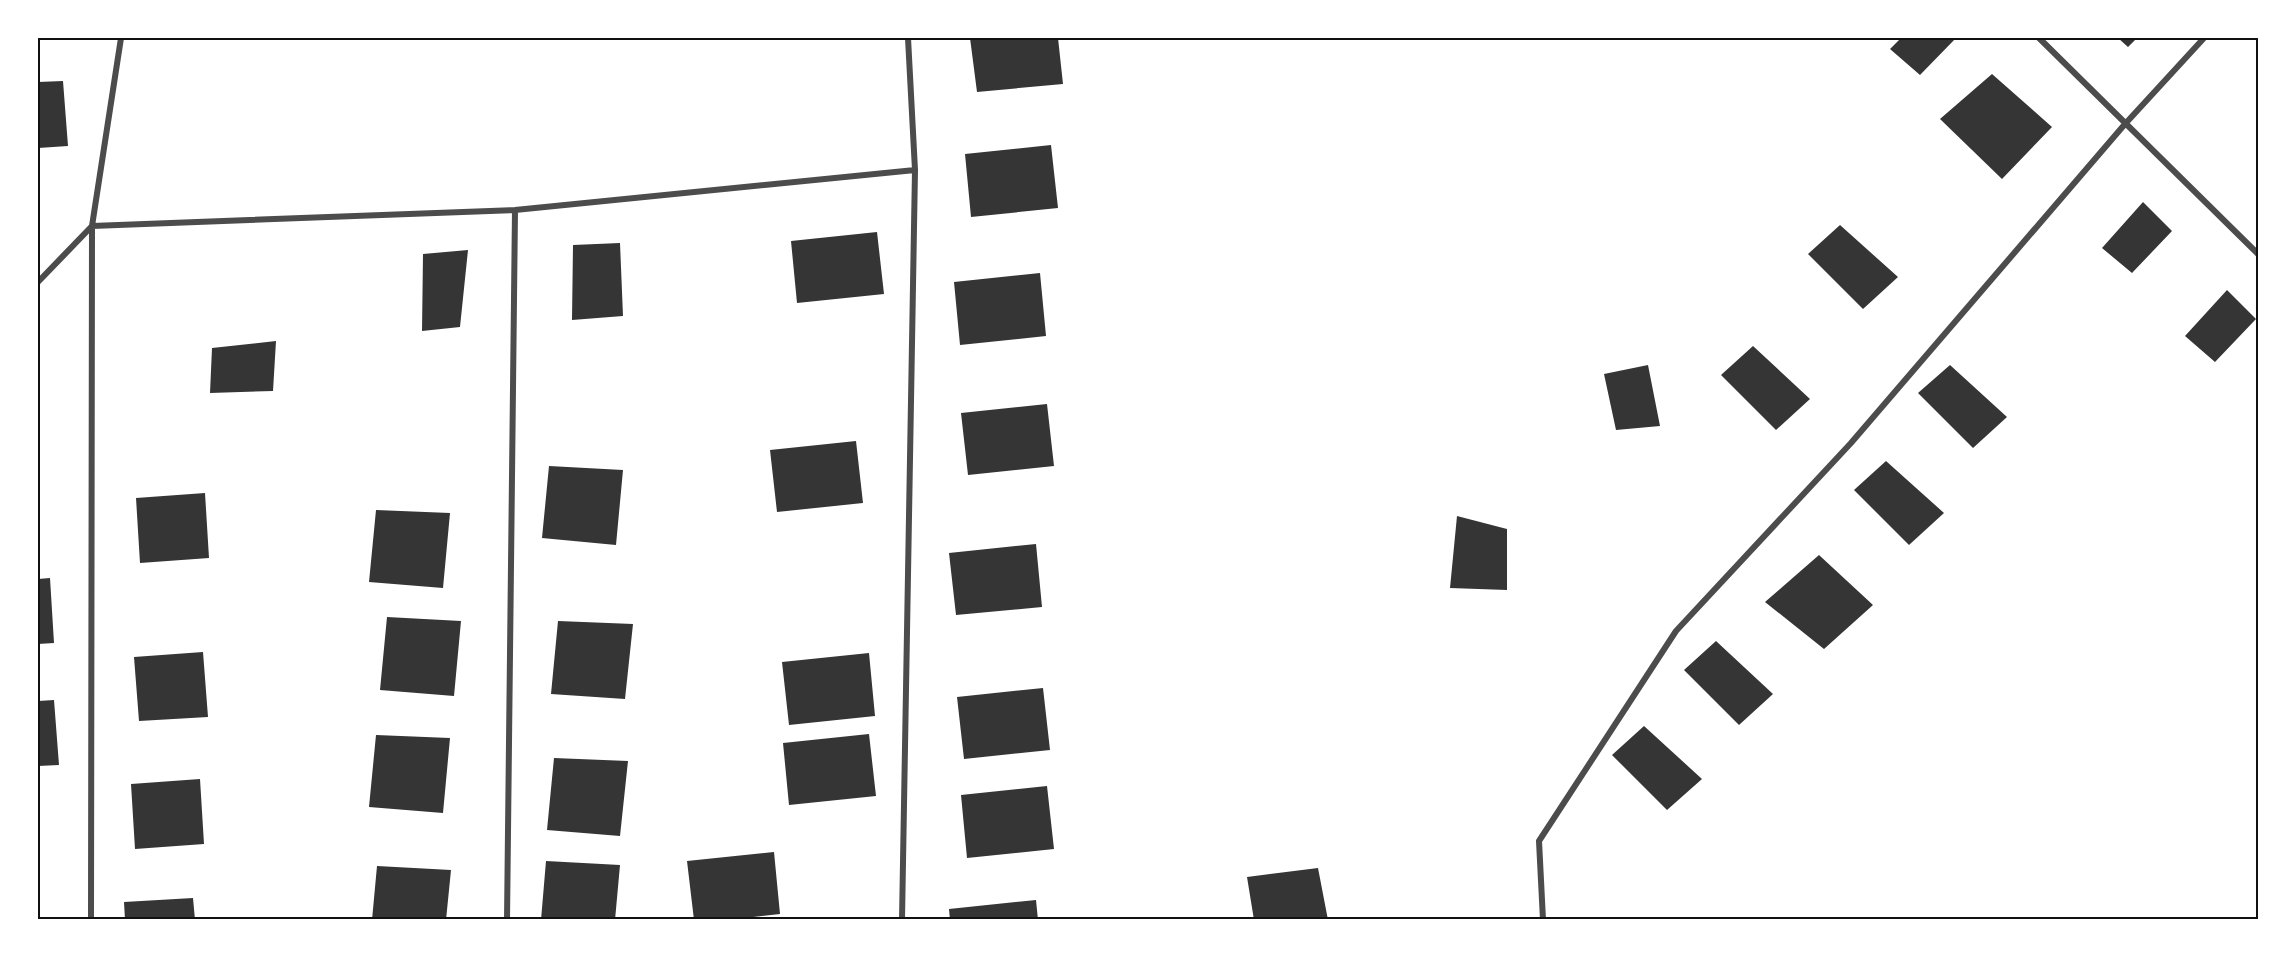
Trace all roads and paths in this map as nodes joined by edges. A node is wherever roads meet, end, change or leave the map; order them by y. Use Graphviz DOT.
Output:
graph roads {
  1 [pos="121,38"];
  2 [pos="908,38"];
  3 [pos="2039,38"];
  4 [pos="2205,38"];
  5 [pos="2125,124"];
  6 [pos="915,170"];
  7 [pos="515,210"];
  8 [pos="92,226"];
  9 [pos="2259,254"];
  10 [pos="38,282"];
  11 [pos="91,920"];
  12 [pos="507,920"];
  13 [pos="902,920"];
  14 [pos="1543,920"];
  1 -- 8 [label="street"];
  2 -- 6 [label="street"];
  3 -- 5 [label="street"];
  4 -- 5 [label="street"];
  5 -- 9 [label="street"];
  5 -- 14 [label="street"];
  6 -- 7 [label="street"];
  6 -- 13 [label="street"];
  7 -- 8 [label="street"];
  7 -- 12 [label="street"];
  8 -- 10 [label="street"];
  8 -- 11 [label="street"];
}
